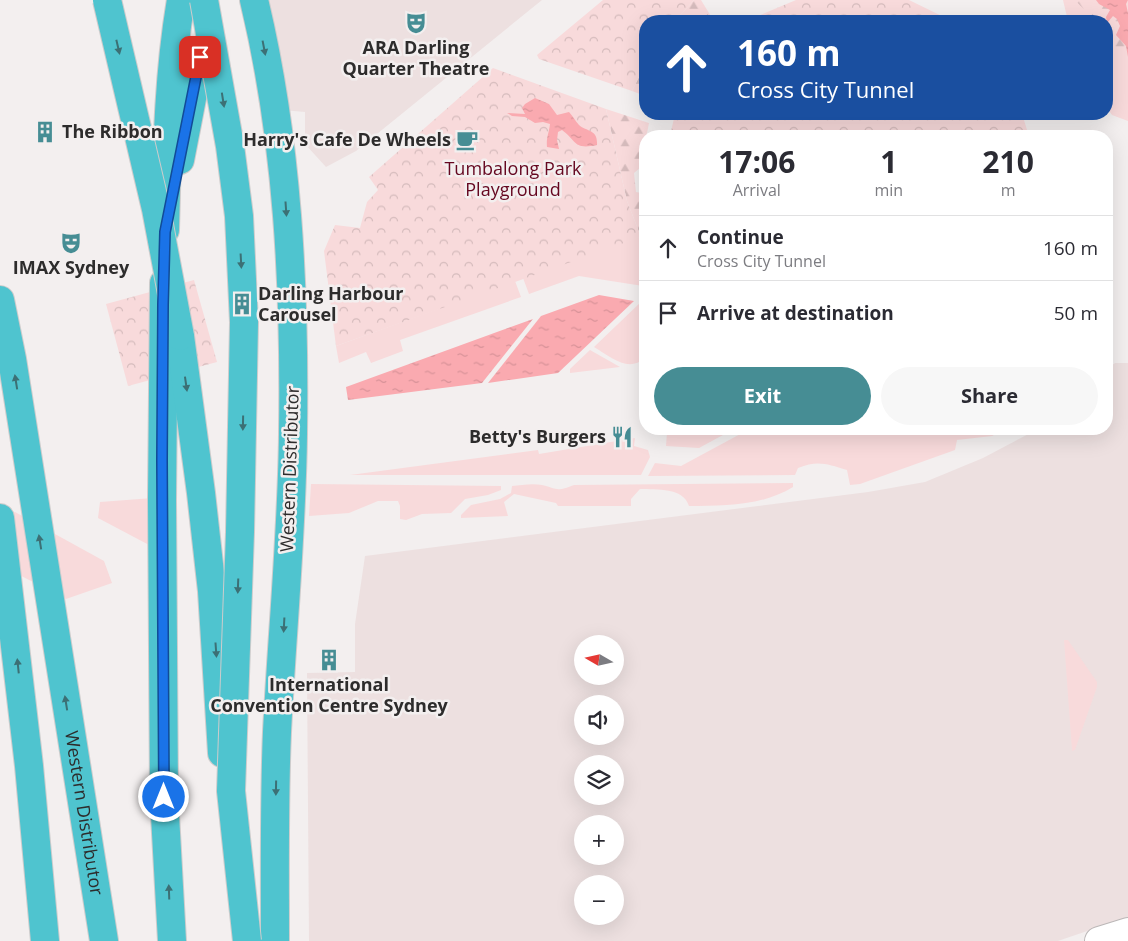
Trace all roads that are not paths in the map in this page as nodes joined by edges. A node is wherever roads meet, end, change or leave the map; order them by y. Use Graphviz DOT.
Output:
graph roads {
  1 [pos="107,0"];
  2 [pos="168,0"];
  3 [pos="181,0"];
  4 [pos="204,0"];
  5 [pos="254,0"];
  6 [pos="176,30"];
  7 [pos="0,300"];
  8 [pos="0,518"];
  9 [pos="29,766"];
  10 [pos="1128,932"];
  11 [pos="30,941"];
  12 [pos="45,941"];
  13 [pos="104,941"];
  14 [pos="172,941"];
  15 [pos="236,941"];
  16 [pos="246,941"];
  17 [pos="275,941"];
  18 [pos="1099,941"];
  1 -- 15 [label="highway, one-way, bridge"];
  2 -- 6 [label="highway"];
  3 -- 6 [label="highway"];
  4 -- 16 [label="highway, one-way, bridge"];
  5 -- 17 [label="highway, Western Distributor, one-way"];
  14 -- 6 [label="highway, one-way, bridge"];
  13 -- 7 [label="highway, Western Distributor, one-way"];
  9 -- 8 [label="highway, one-way"];
  9 -- 11 [label="highway"];
  9 -- 12 [label="highway"];
  10 -- 18 [label="street"];
}
